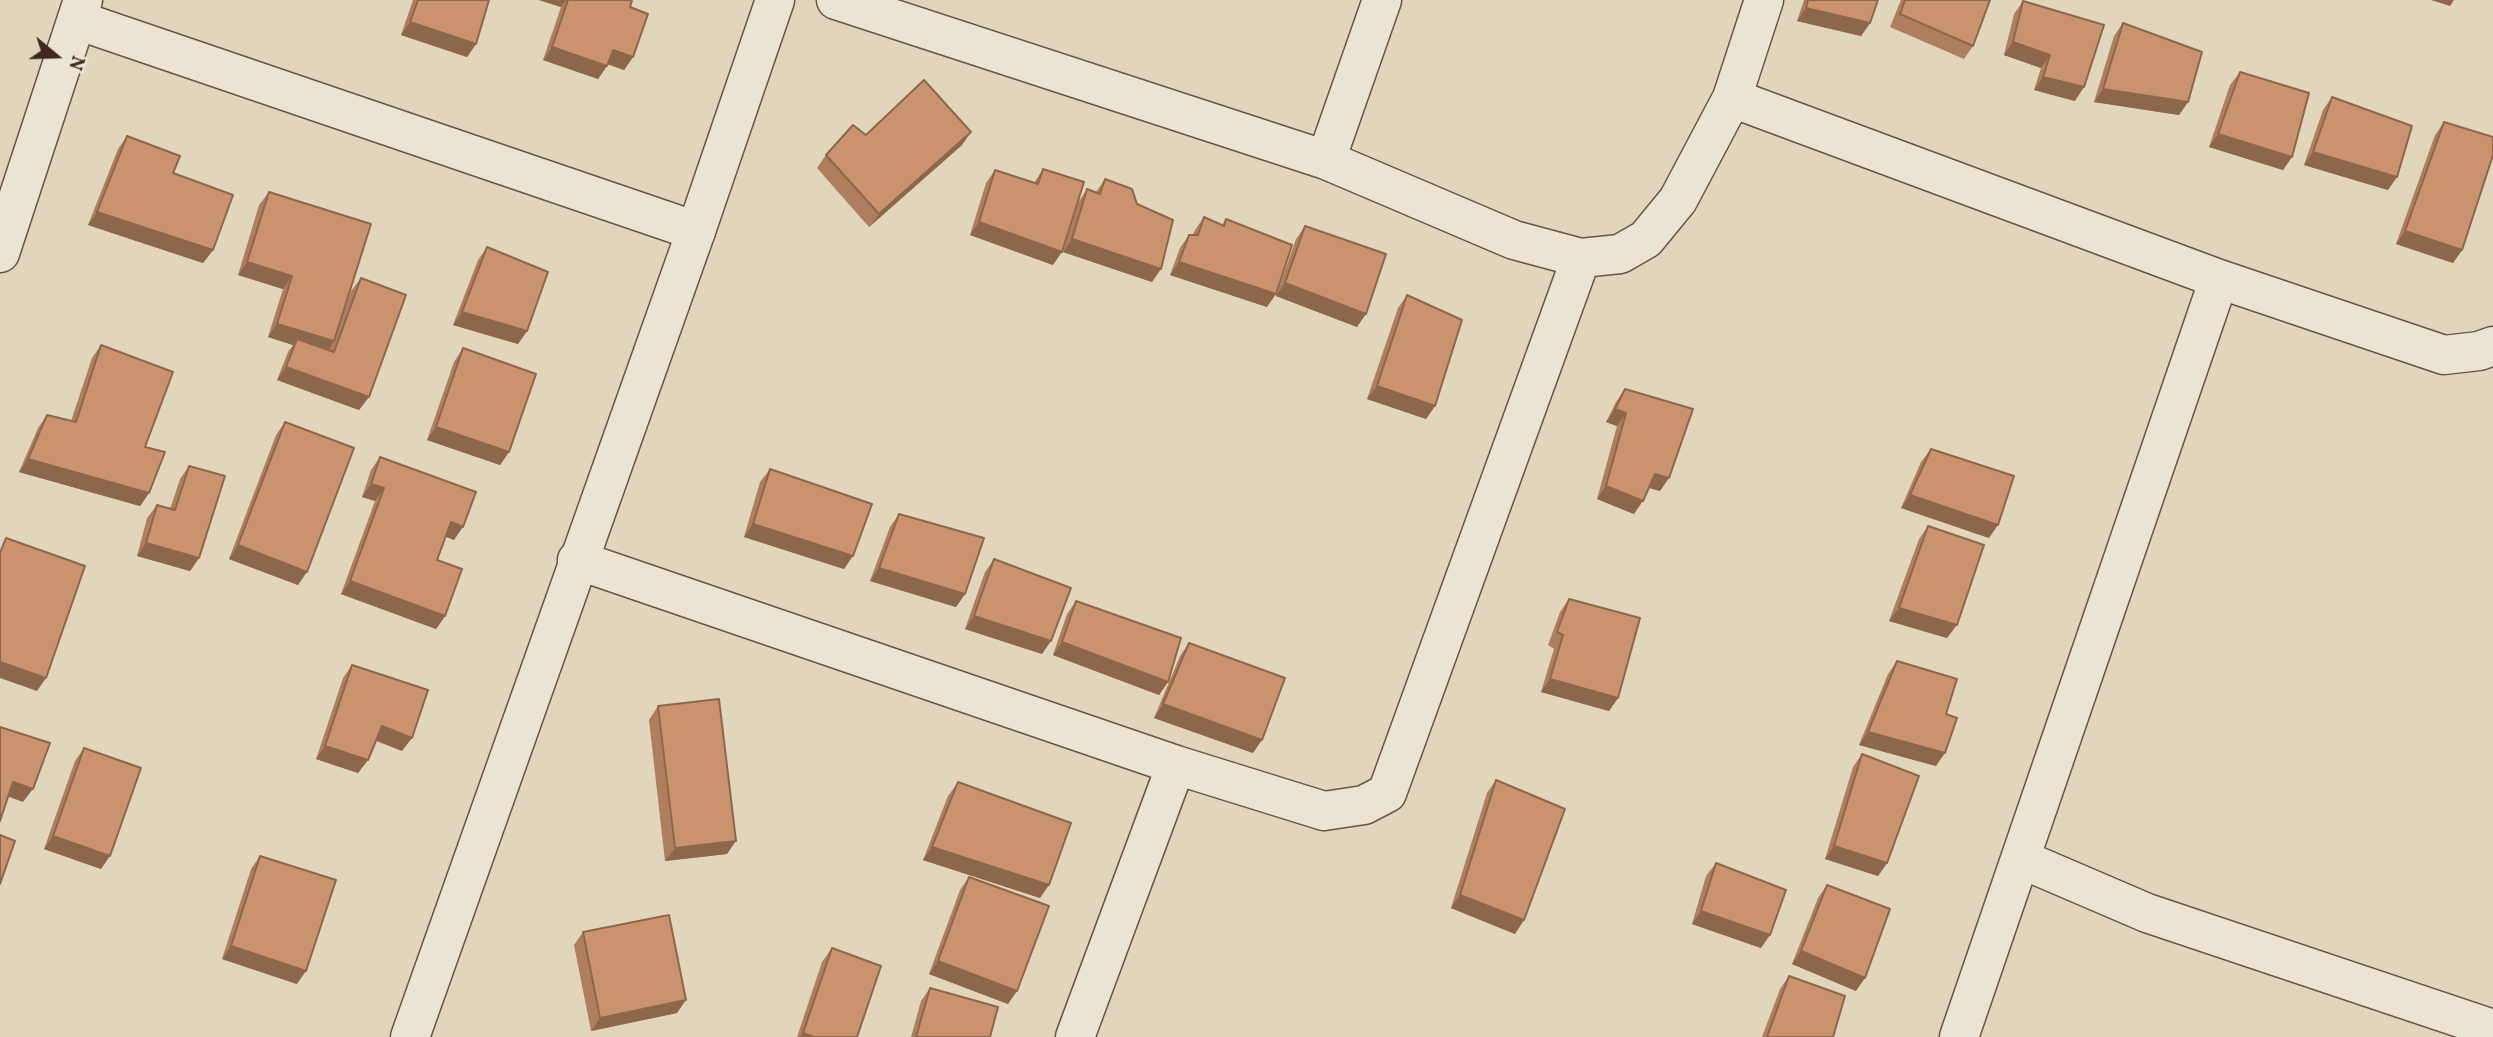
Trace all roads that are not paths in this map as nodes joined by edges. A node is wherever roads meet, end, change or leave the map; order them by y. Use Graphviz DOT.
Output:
graph roads {
  1 [pos="775,0"];
  2 [pos="836,0"];
  3 [pos="1382,0"];
  4 [pos="1764,0"];
  5 [pos="80,10"];
  6 [pos="1732,98"];
  7 [pos="1326,160"];
  8 [pos="696,231"];
  9 [pos="0,253"];
  10 [pos="1581,258"];
  11 [pos="2219,279"];
  12 [pos="2493,345"];
  13 [pos="577,560"];
  14 [pos="1176,765"];
  15 [pos="2021,859"];
  16 [pos="2493,1029"];
  17 [pos="410,1037"];
  18 [pos="1076,1037"];
  19 [pos="1959,1037"];
  1 -- 8 [label="street"];
  2 -- 7 [label="street"];
  3 -- 7 [label="street"];
  4 -- 6 [label="street"];
  5 -- 8 [label="street"];
  5 -- 9 [label="street"];
  6 -- 10 [label="street"];
  6 -- 11 [label="street"];
  7 -- 10 [label="street"];
  8 -- 13 [label="street"];
  10 -- 14 [label="street"];
  11 -- 12 [label="street"];
  11 -- 15 [label="street"];
  13 -- 14 [label="street"];
  13 -- 17 [label="street"];
  14 -- 18 [label="street"];
  15 -- 16 [label="street"];
  15 -- 19 [label="street"];
}
